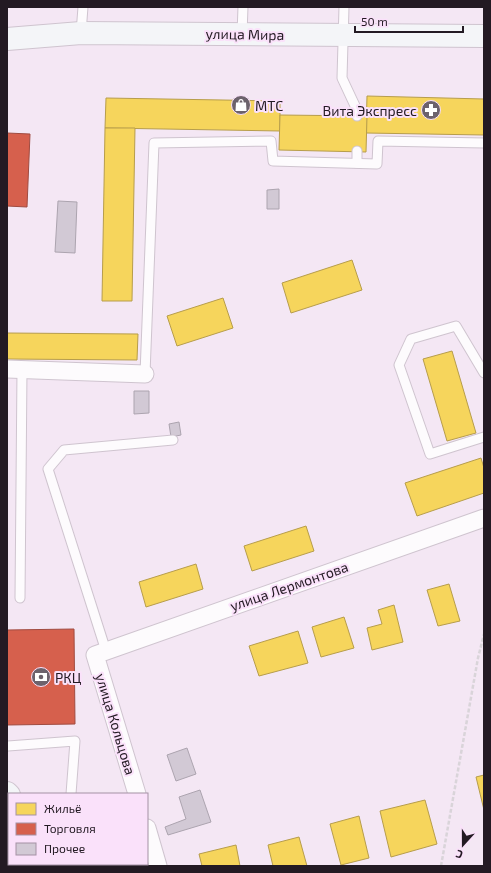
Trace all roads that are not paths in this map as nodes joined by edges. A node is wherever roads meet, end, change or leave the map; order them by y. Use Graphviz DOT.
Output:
graph roads {
  1 [pos="83,7"];
  2 [pos="243,7"];
  3 [pos="344,7"];
  4 [pos="82,33"];
  5 [pos="242,34"];
  6 [pos="344,36"];
  7 [pos="484,36"];
  8 [pos="7,39"];
  9 [pos="357,116"];
  10 [pos="484,143"];
  11 [pos="357,151"];
  12 [pos="357,163"];
  13 [pos="15,369"];
  14 [pos="484,373"];
  15 [pos="145,374"];
  16 [pos="484,437"];
  17 [pos="173,440"];
  18 [pos="484,518"];
  19 [pos="20,598"];
  20 [pos="100,653"];
  21 [pos="8,746"];
  22 [pos="71,793"];
  23 [pos="137,793"];
  24 [pos="148,831"];
  25 [pos="158,866"];
  1 -- 4 [label="lane"];
  2 -- 5 [label="lane"];
  3 -- 6 [label="lane"];
  4 -- 5 [label="main road, улица Мира"];
  4 -- 8 [label="main road, улица Мира"];
  5 -- 6 [label="main road, улица Мира"];
  6 -- 7 [label="main road, улица Мира"];
  6 -- 9 [label="lane"];
  10 -- 12 [label="lane"];
  11 -- 12 [label="lane"];
  12 -- 15 [label="lane"];
  13 -- 15 [label="street"];
  13 -- 19 [label="lane"];
  14 -- 16 [label="lane"];
  17 -- 20 [label="lane"];
  18 -- 20 [label="street, улица Лермонтова"];
  20 -- 23 [label="street, улица Кольцова"];
  21 -- 22 [label="lane"];
  24 -- 25 [label="street"];
}
